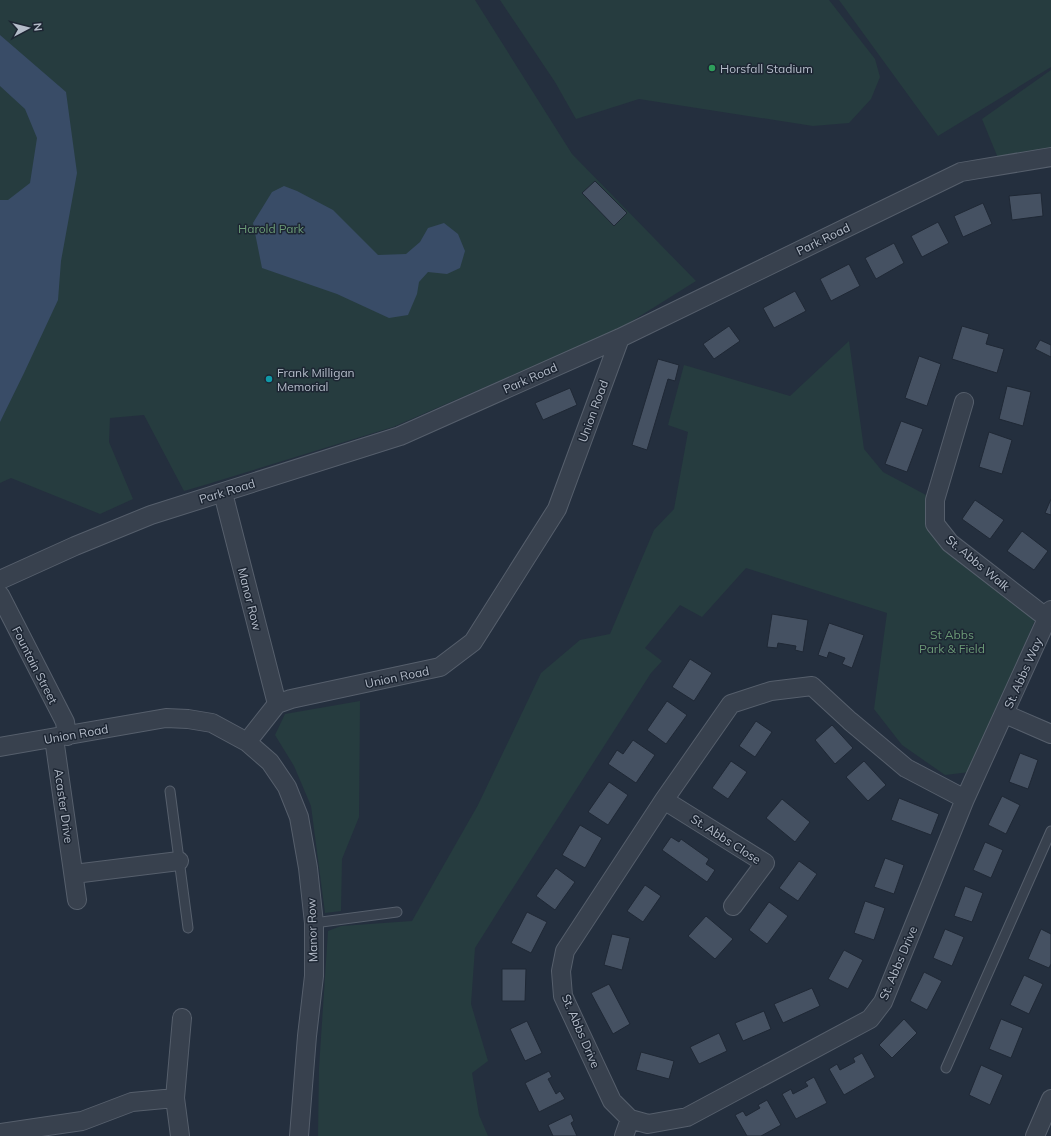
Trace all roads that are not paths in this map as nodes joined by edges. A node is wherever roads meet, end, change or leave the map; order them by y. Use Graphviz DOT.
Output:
graph roads {
  1 [pos="1051,157"];
  2 [pos="620,338"];
  3 [pos="964,402"];
  4 [pos="222,493"];
  5 [pos="0,580"];
  6 [pos="0,595"];
  7 [pos="1049,614"];
  8 [pos="277,704"];
  9 [pos="1005,714"];
  10 [pos="1051,734"];
  11 [pos="61,737"];
  12 [pos="247,742"];
  13 [pos="0,747"];
  14 [pos="170,791"];
  15 [pos="965,799"];
  16 [pos="664,800"];
  17 [pos="1051,832"];
  18 [pos="179,861"];
  19 [pos="74,874"];
  20 [pos="77,900"];
  21 [pos="733,906"];
  22 [pos="397,912"];
  23 [pos="314,923"];
  24 [pos="188,928"];
  25 [pos="182,1018"];
  26 [pos="946,1068"];
  27 [pos="175,1098"];
  28 [pos="1051,1099"];
  29 [pos="630,1119"];
  30 [pos="25,1132"];
  31 [pos="0,1133"];
  32 [pos="180,1136"];
  33 [pos="299,1136"];
  34 [pos="624,1136"];
  35 [pos="1035,1136"];
  1 -- 2 [label="street, Park Road"];
  2 -- 4 [label="street, Park Road"];
  2 -- 8 [label="street, Union Road"];
  3 -- 7 [label="street, St. Abbs Walk"];
  4 -- 5 [label="street, Park Road"];
  4 -- 8 [label="street, Manor Row"];
  6 -- 11 [label="street, Fountain Street"];
  7 -- 9 [label="street, St. Abbs Way"];
  8 -- 12 [label="street"];
  9 -- 10 [label="street"];
  9 -- 15 [label="street, St. Abbs Drive"];
  11 -- 12 [label="street, Union Road"];
  11 -- 13 [label="street, Union Road"];
  11 -- 19 [label="street, Acaster Drive"];
  12 -- 23 [label="street, Manor Row"];
  14 -- 18 [label="lane"];
  15 -- 16 [label="street, St. Abbs Drive"];
  15 -- 29 [label="street, St. Abbs Drive"];
  16 -- 21 [label="street, St. Abbs Close"];
  16 -- 29 [label="street, St. Abbs Drive"];
  17 -- 26 [label="lane"];
  18 -- 19 [label="street"];
  18 -- 24 [label="lane"];
  19 -- 20 [label="street, Acaster Drive"];
  22 -- 23 [label="lane"];
  23 -- 33 [label="street, Manor Row"];
  25 -- 27 [label="street"];
  27 -- 30 [label="street"];
  27 -- 32 [label="street"];
  28 -- 35 [label="street"];
  29 -- 34 [label="street"];
  30 -- 31 [label="street"];
}
